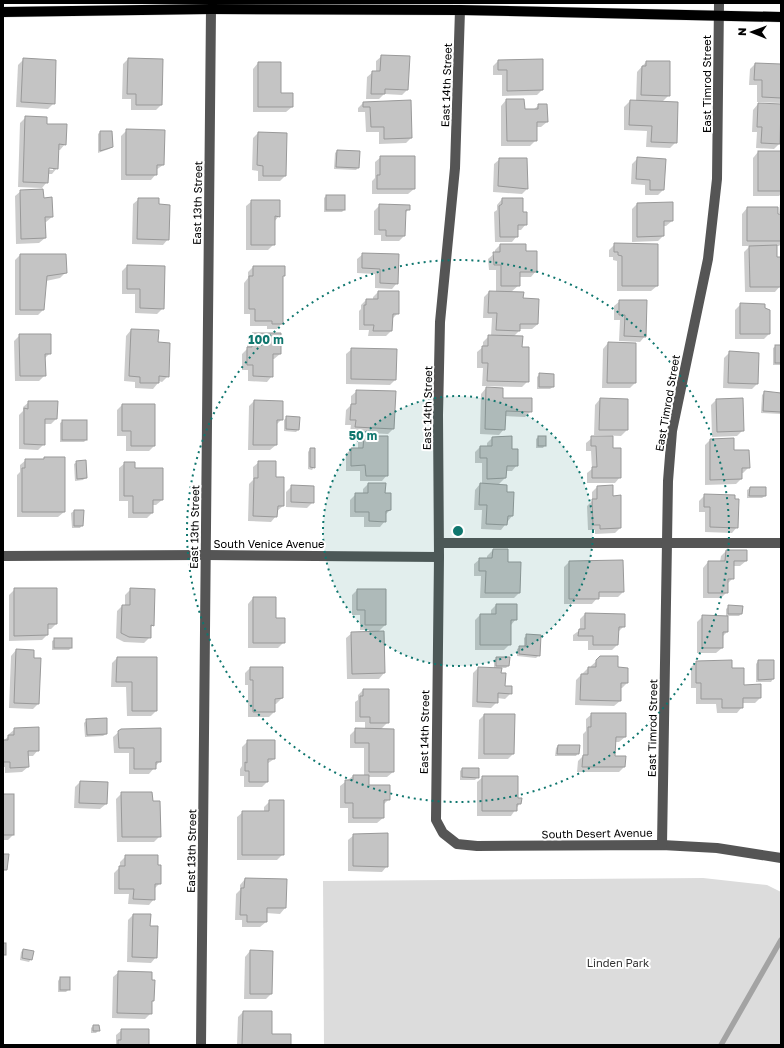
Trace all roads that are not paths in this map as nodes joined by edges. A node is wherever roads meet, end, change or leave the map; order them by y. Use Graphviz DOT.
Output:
graph roads {
  1 [pos="719,3"];
  2 [pos="210,9"];
  3 [pos="460,10"];
  4 [pos="3,12"];
  5 [pos="719,16"];
  6 [pos="781,17"];
  7 [pos="439,543"];
  8 [pos="666,543"];
  9 [pos="781,543"];
  10 [pos="206,555"];
  11 [pos="3,556"];
  12 [pos="439,557"];
  13 [pos="435,808"];
  14 [pos="662,844"];
  15 [pos="781,858"];
  16 [pos="201,1045"];
  1 -- 5 [label="street, East Timrod Street"];
  2 -- 3 [label="main road"];
  2 -- 4 [label="main road"];
  2 -- 10 [label="street, East 13th Street"];
  3 -- 5 [label="main road"];
  3 -- 7 [label="street, East 14th Street"];
  5 -- 6 [label="main road"];
  5 -- 8 [label="street, East Timrod Street"];
  7 -- 8 [label="street"];
  7 -- 12 [label="street, East 14th Street"];
  8 -- 9 [label="street"];
  8 -- 14 [label="street, East Timrod Street"];
  10 -- 11 [label="street, South Venice Avenue"];
  10 -- 12 [label="street, South Venice Avenue"];
  10 -- 16 [label="street, East 13th Street"];
  12 -- 13 [label="street, East 14th Street"];
  13 -- 14 [label="street, South Desert Avenue"];
  14 -- 15 [label="street, South Desert Avenue"];
}
